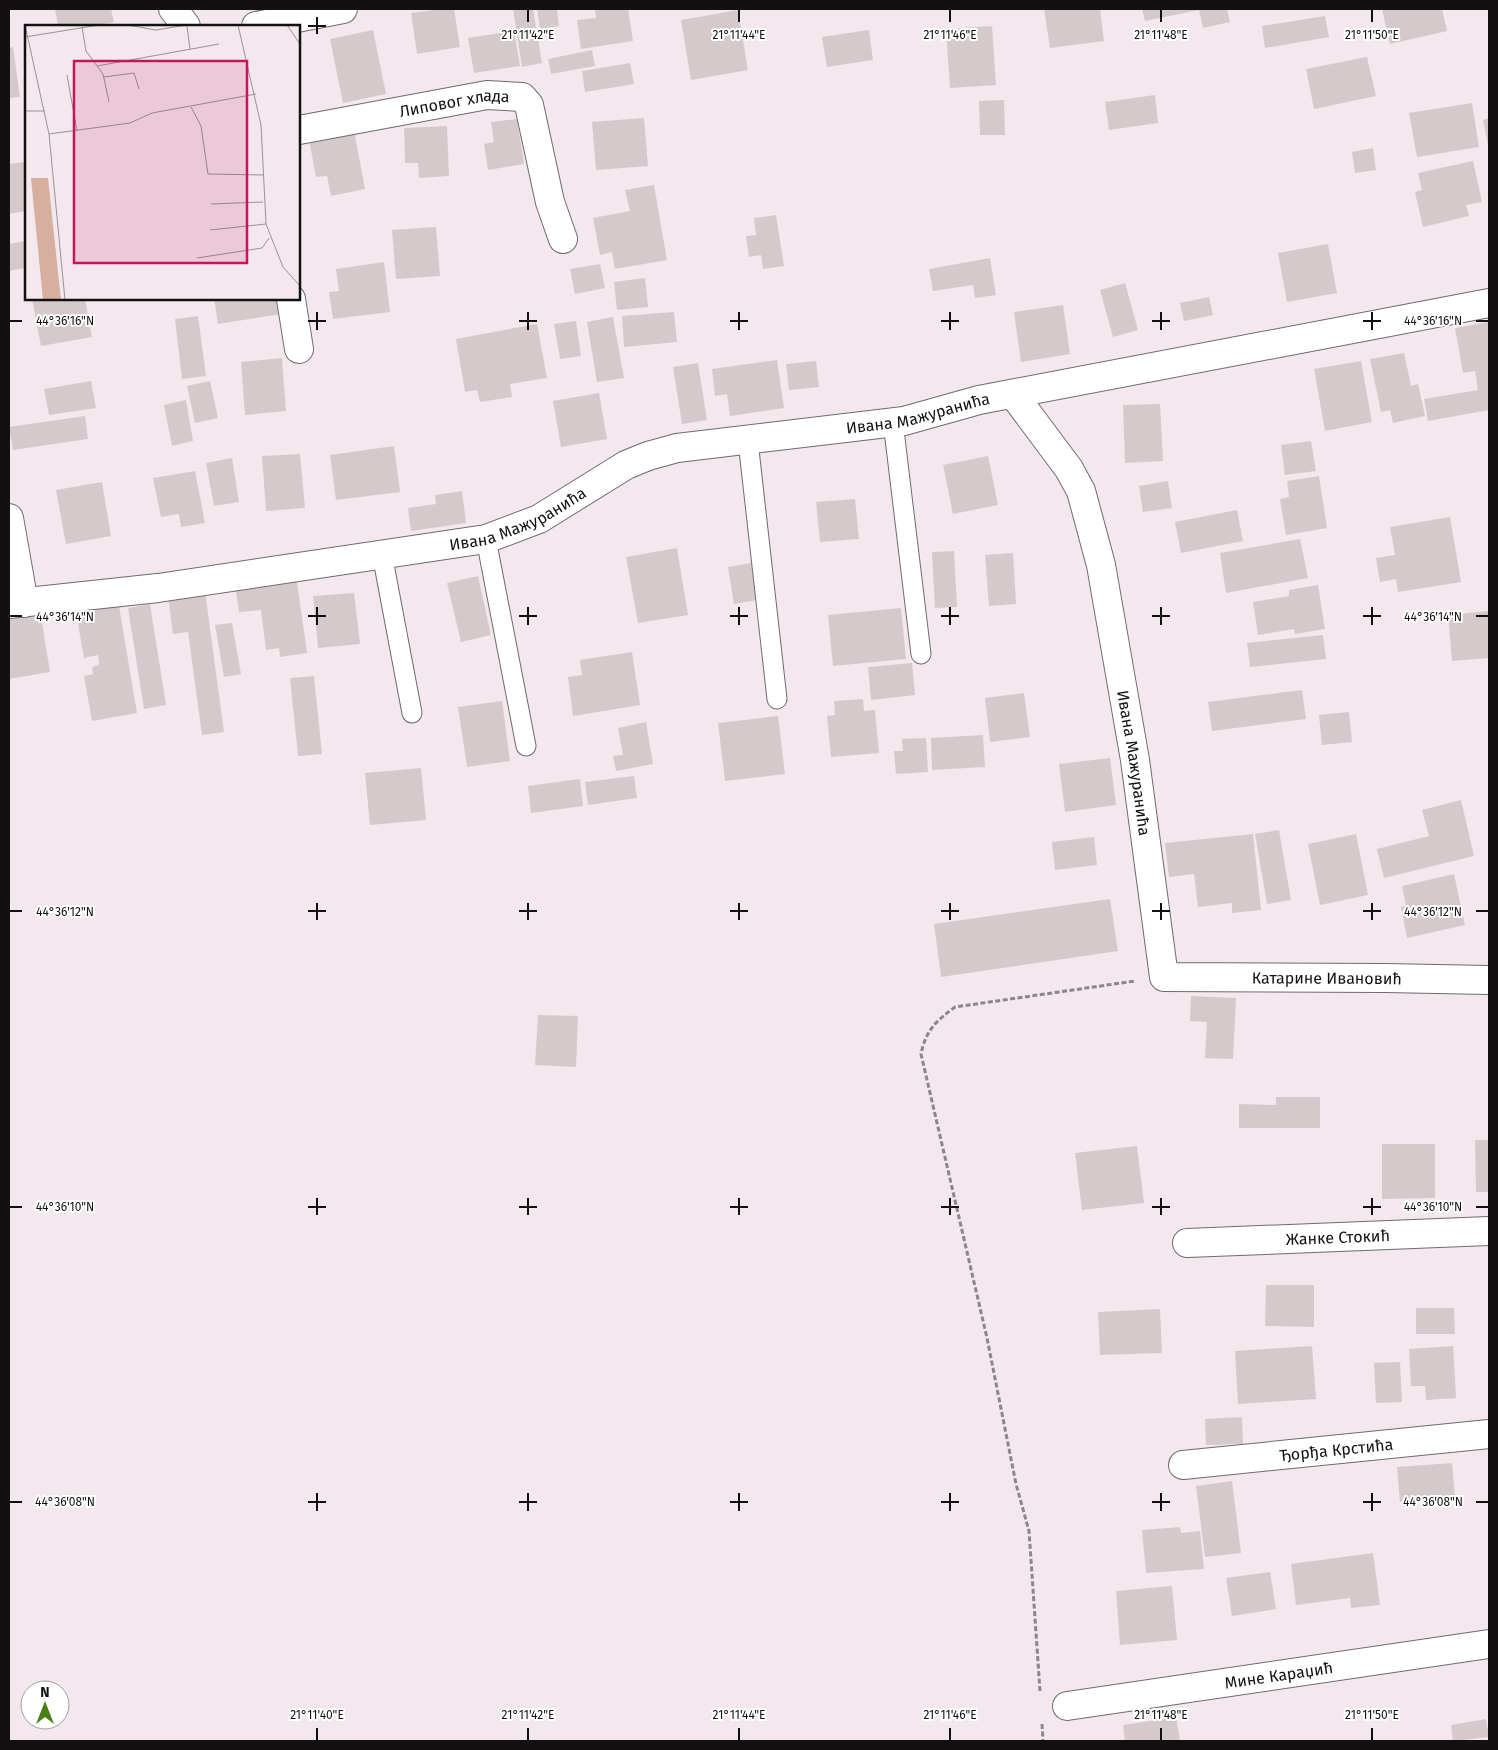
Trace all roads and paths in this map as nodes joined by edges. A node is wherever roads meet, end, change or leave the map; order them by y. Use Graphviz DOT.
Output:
graph roads {
  1 [pos="173,9"];
  2 [pos="343,9"];
  3 [pos="185,25"];
  4 [pos="261,25"];
  5 [pos="300,130"];
  6 [pos="564,239"];
  7 [pos="292,300"];
  8 [pos="1489,303"];
  9 [pos="299,349"];
  10 [pos="1013,394"];
  11 [pos="893,422"];
  12 [pos="748,441"];
  13 [pos="9,518"];
  14 [pos="486,539"];
  15 [pos="382,554"];
  16 [pos="16,604"];
  17 [pos="921,654"];
  18 [pos="777,698"];
  19 [pos="412,713"];
  20 [pos="526,746"];
  21 [pos="1164,977"];
  22 [pos="1489,980"];
  23 [pos="1489,1231"];
  24 [pos="1187,1243"];
  25 [pos="1489,1434"];
  26 [pos="1183,1465"];
  27 [pos="1489,1644"];
  28 [pos="1040,1700"];
  29 [pos="1066,1706"];
  30 [pos="1042,1720"];
  31 [pos="1043,1741"];
  1 -- 3 [label="street"];
  2 -- 4 [label="street"];
  5 -- 6 [label="street, Липовог хлада"];
  7 -- 9 [label="street"];
  8 -- 10 [label="street, Ивана Мажуранића"];
  10 -- 11 [label="street, Ивана Мажуранића"];
  10 -- 21 [label="street, Ивана Мажуранића"];
  11 -- 12 [label="street, Ивана Мажуранића"];
  11 -- 17 [label="lane"];
  12 -- 14 [label="street, Ивана Мажуранића"];
  12 -- 18 [label="lane"];
  13 -- 16 [label="street"];
  14 -- 15 [label="street, Ивана Мажуранића"];
  14 -- 20 [label="lane"];
  15 -- 16 [label="street, Ивана Мажуранића"];
  15 -- 19 [label="lane"];
  21 -- 22 [label="street, Катарине Ивановић"];
  21 -- 28 [label="path"];
  23 -- 24 [label="street, Жанке Стокић"];
  25 -- 26 [label="street, Ђорђа Крстића"];
  27 -- 29 [label="street, Мине Караџић"];
  30 -- 31 [label="path"];
}
